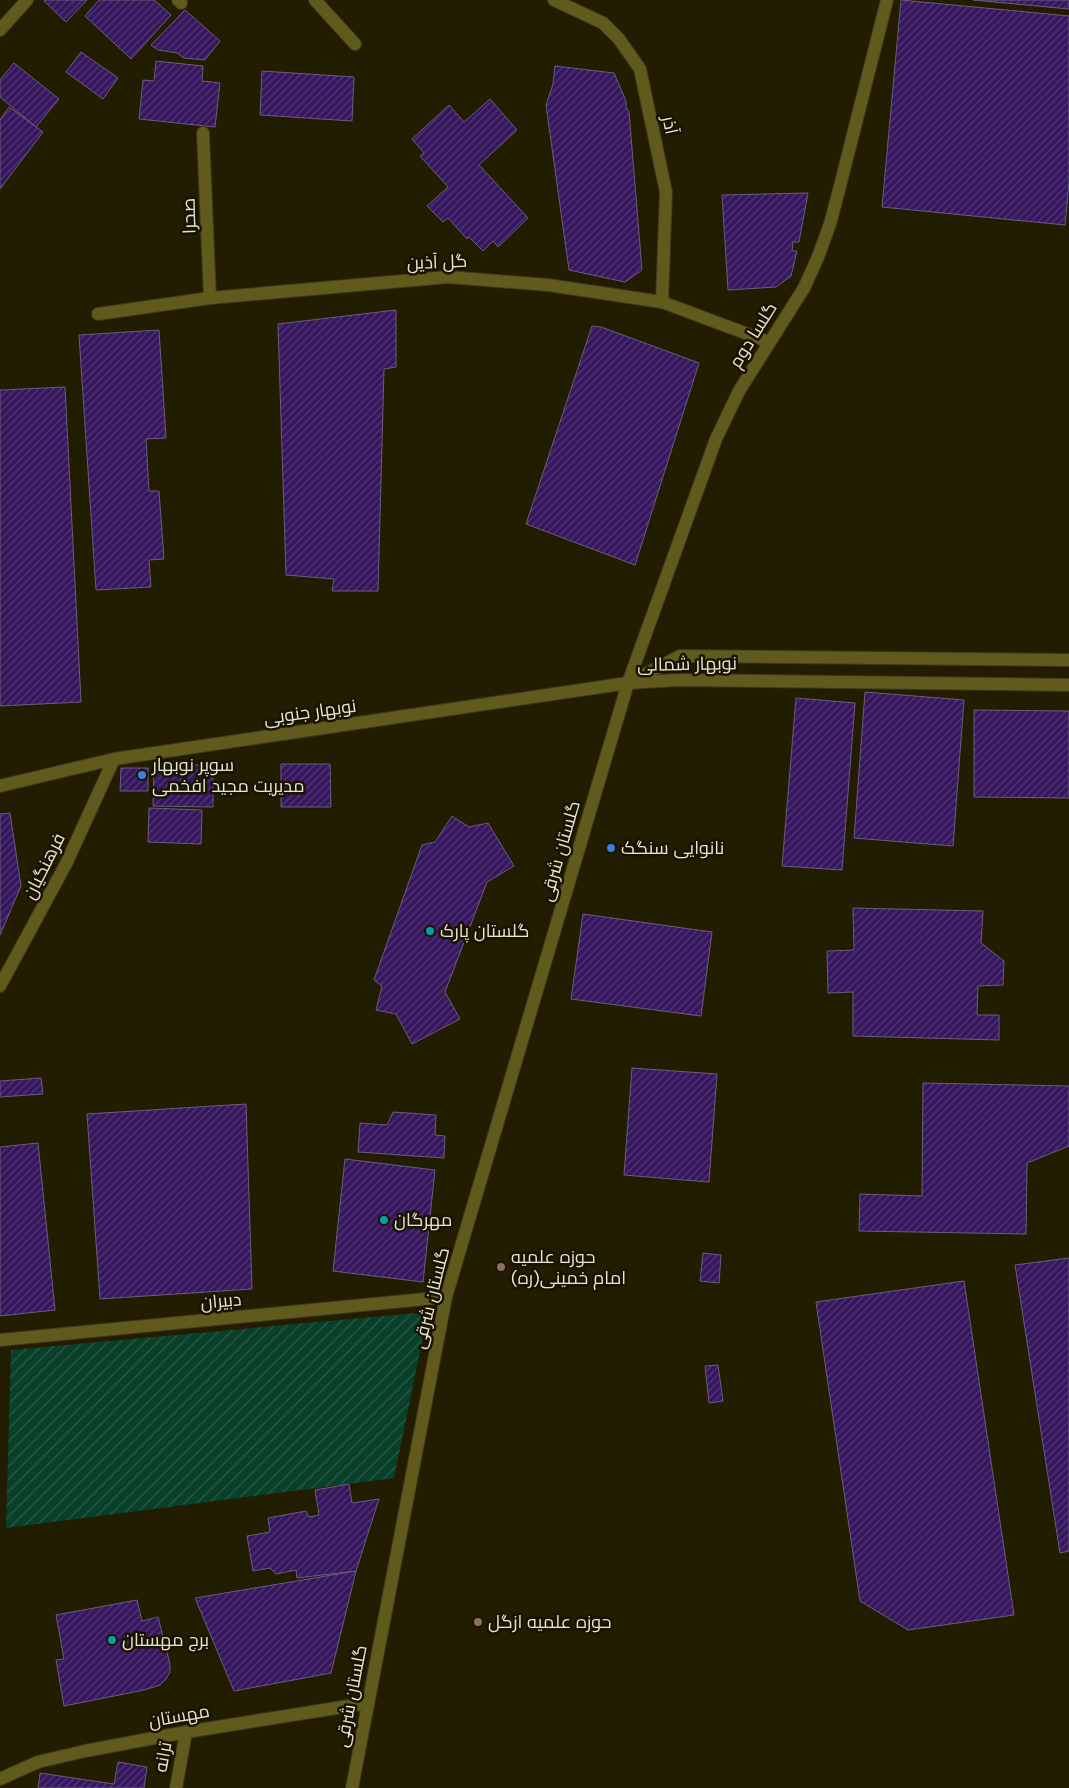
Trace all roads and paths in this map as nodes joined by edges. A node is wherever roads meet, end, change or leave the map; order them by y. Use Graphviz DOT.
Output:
graph roads {
  1 [pos="27,0"];
  2 [pos="315,0"];
  3 [pos="554,0"];
  4 [pos="887,0"];
  5 [pos="0,30"];
  6 [pos="355,44"];
  7 [pos="203,133"];
  8 [pos="210,298"];
  9 [pos="662,302"];
  10 [pos="98,314"];
  11 [pos="770,342"];
  12 [pos="1069,660"];
  13 [pos="628,683"];
  14 [pos="1069,685"];
  15 [pos="114,759"];
  16 [pos="0,786"];
  17 [pos="0,986"];
  18 [pos="446,1297"];
  19 [pos="0,1340"];
  20 [pos="368,1703"];
  21 [pos="186,1732"];
  22 [pos="0,1779"];
  23 [pos="176,1788"];
  24 [pos="352,1788"];
  1 -- 5 [label="street"];
  2 -- 6 [label="street"];
  3 -- 9 [label="street, آذر"];
  4 -- 11 [label="street, گلسا دوم"];
  7 -- 8 [label="street, صحرا"];
  8 -- 9 [label="street, گل آذین"];
  8 -- 10 [label="street, گل آذین"];
  9 -- 11 [label="street, گل آذین"];
  11 -- 13 [label="street, گلسا دوم"];
  12 -- 13 [label="street, نوبهار شمالی"];
  13 -- 14 [label="street, نوبهار شمالی"];
  13 -- 15 [label="street, نوبهار جنوبی"];
  13 -- 18 [label="street, گلستان شرقی"];
  15 -- 16 [label="street, نوبهار جنوبی"];
  15 -- 17 [label="street, فرهنگیان"];
  18 -- 19 [label="street, دبیران"];
  18 -- 20 [label="street, گلستان شرقی"];
  20 -- 21 [label="street, مهستان"];
  20 -- 24 [label="street, گلستان شرقی"];
  21 -- 22 [label="street, مهستان"];
  21 -- 23 [label="street, ترانه"];
}
